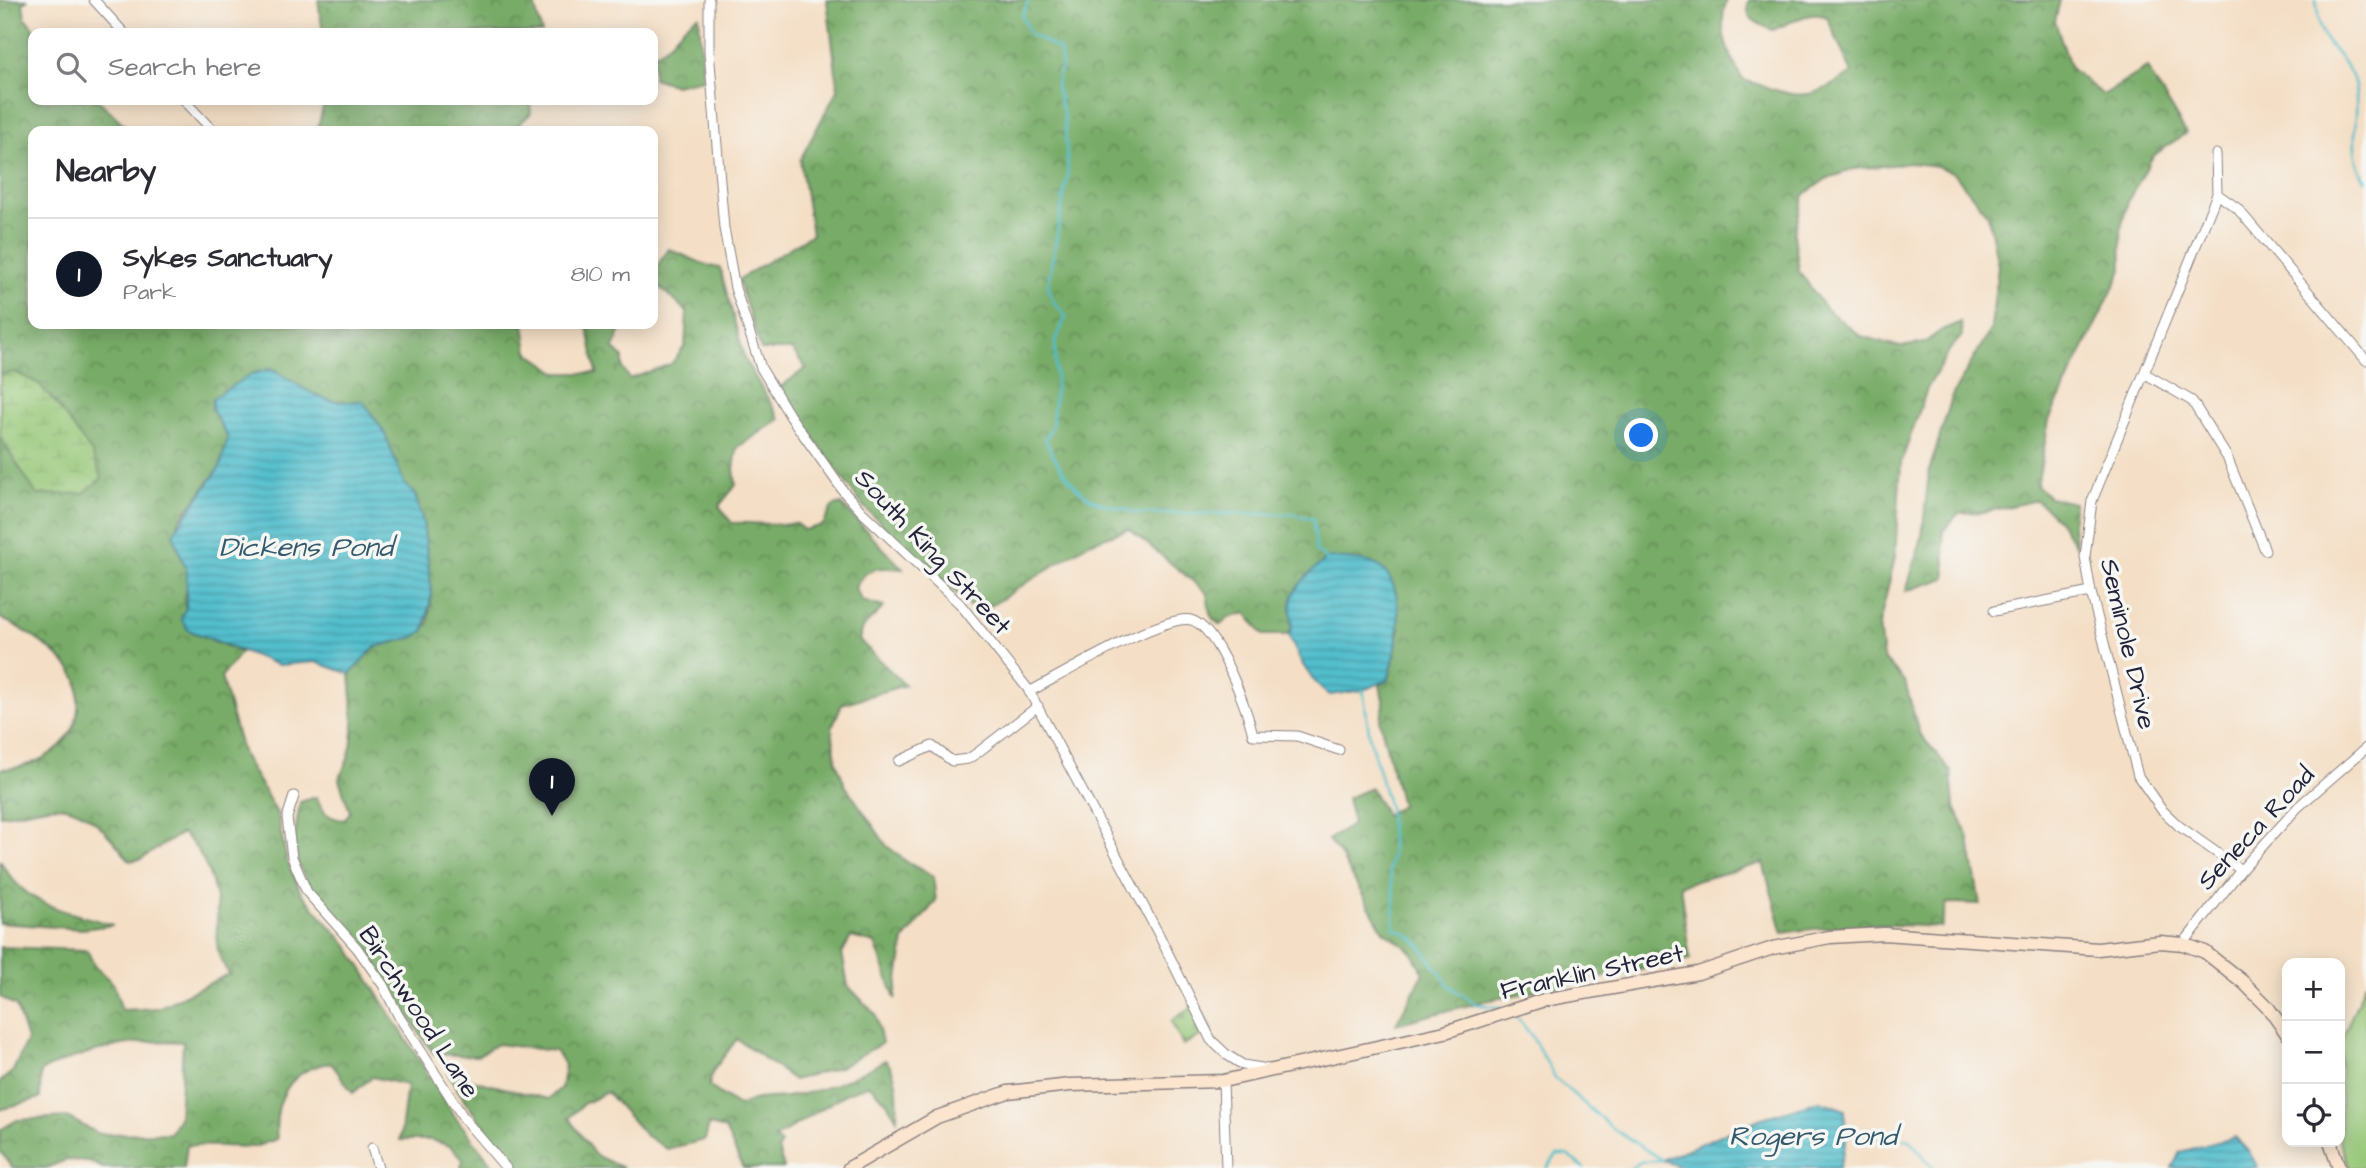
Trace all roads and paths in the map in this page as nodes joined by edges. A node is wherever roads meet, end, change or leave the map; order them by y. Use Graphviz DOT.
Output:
graph roads {
  1 [pos="94,0"];
  2 [pos="709,0"];
  3 [pos="119,28"];
  4 [pos="189,105"];
  5 [pos="208,126"];
  6 [pos="2216,155"];
  7 [pos="2217,194"];
  8 [pos="2366,360"];
  9 [pos="2144,373"];
  10 [pos="2265,550"];
  11 [pos="2091,592"];
  12 [pos="1994,611"];
  13 [pos="1029,692"];
  14 [pos="1038,706"];
  15 [pos="2366,748"];
  16 [pos="1339,750"];
  17 [pos="900,761"];
  18 [pos="294,796"];
  19 [pos="2241,870"];
  20 [pos="2183,944"];
  21 [pos="2282,1027"];
  22 [pos="1268,1069"];
  23 [pos="1223,1081"];
  24 [pos="2332,1147"];
  25 [pos="372,1148"];
  26 [pos="377,1168"];
  27 [pos="506,1168"];
  28 [pos="849,1168"];
  29 [pos="1226,1168"];
  30 [pos="2339,1168"];
  1 -- 3 [label="street"];
  2 -- 13 [label="street, South King Street"];
  4 -- 5 [label="street"];
  6 -- 7 [label="street"];
  7 -- 8 [label="street"];
  7 -- 9 [label="street, Seminole Drive"];
  9 -- 10 [label="street"];
  9 -- 11 [label="street, Seminole Drive"];
  11 -- 12 [label="street"];
  11 -- 19 [label="street, Seminole Drive"];
  13 -- 14 [label="street, South King Street"];
  13 -- 16 [label="street"];
  14 -- 17 [label="street"];
  14 -- 22 [label="street, South King Street"];
  15 -- 19 [label="street, Seneca Road"];
  18 -- 27 [label="street, Birchwood Lane"];
  19 -- 20 [label="street, Seneca Road"];
  20 -- 21 [label="main road, Franklin Street"];
  20 -- 22 [label="main road, Franklin Street"];
  22 -- 23 [label="main road, Franklin Street"];
  23 -- 28 [label="main road, Franklin Street"];
  23 -- 29 [label="street"];
  24 -- 30 [label="main road"];
  25 -- 26 [label="street"];
}
